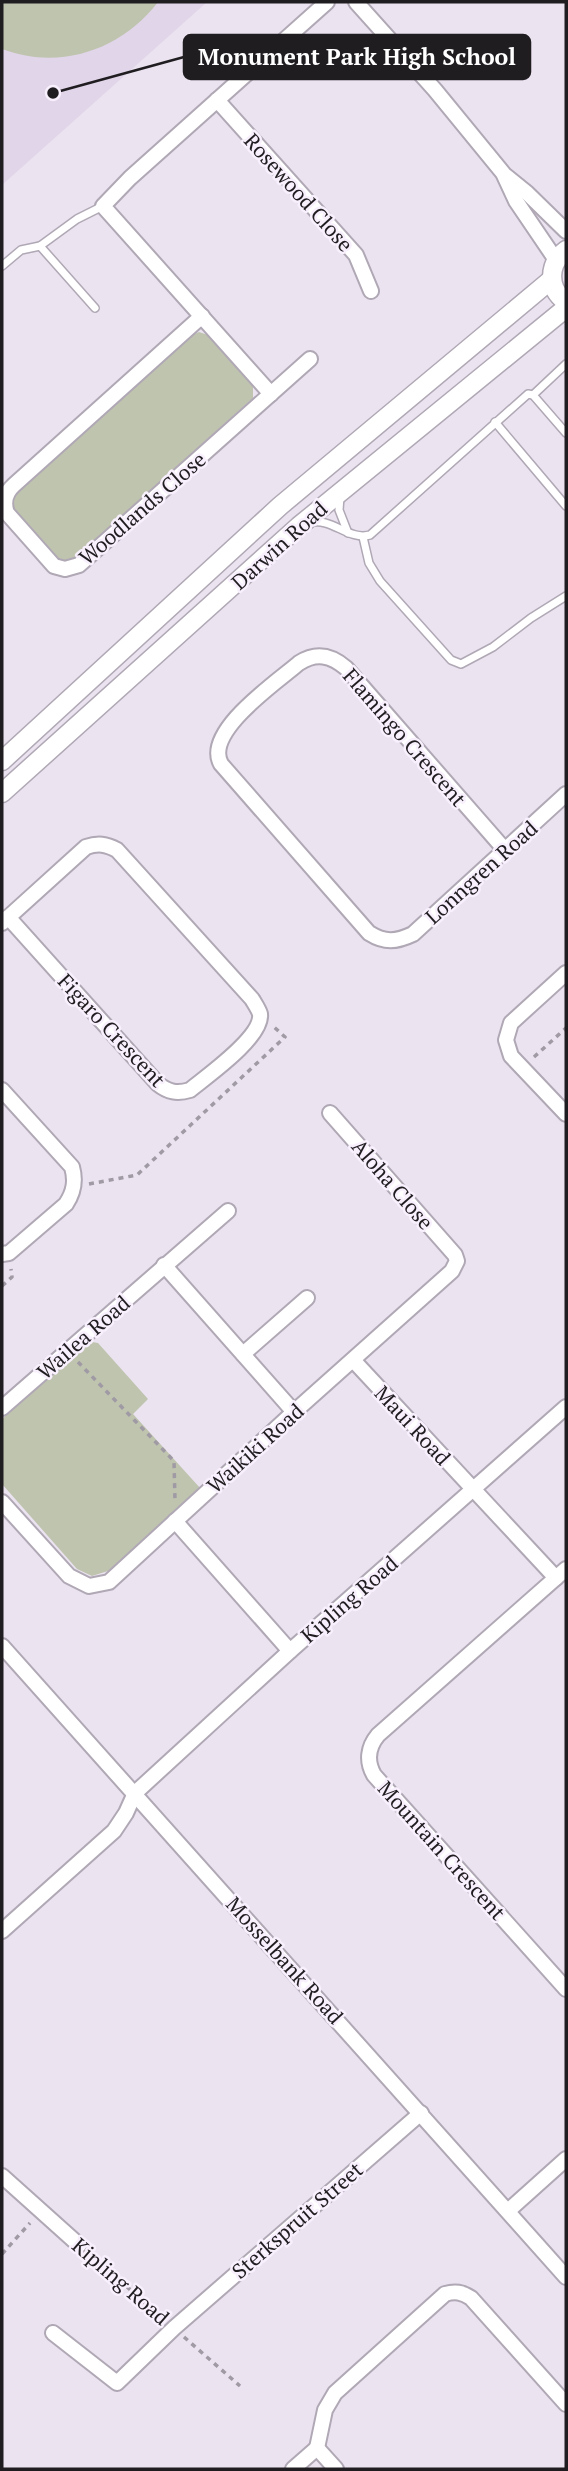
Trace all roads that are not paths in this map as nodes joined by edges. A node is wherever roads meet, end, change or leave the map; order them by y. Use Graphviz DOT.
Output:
graph roads {
  1 [pos="327,2"];
  2 [pos="356,2"];
  3 [pos="217,100"];
  4 [pos="503,173"];
  5 [pos="103,206"];
  6 [pos="566,231"];
  7 [pos="40,246"];
  8 [pos="561,255"];
  9 [pos="2,265"];
  10 [pos="552,279"];
  11 [pos="371,290"];
  12 [pos="566,302"];
  13 [pos="95,308"];
  14 [pos="566,308"];
  15 [pos="202,316"];
  16 [pos="310,359"];
  17 [pos="566,364"];
  18 [pos="271,394"];
  19 [pos="533,395"];
  20 [pos="495,422"];
  21 [pos="565,429"];
  22 [pos="342,489"];
  23 [pos="566,506"];
  24 [pos="299,526"];
  25 [pos="349,533"];
  26 [pos="363,537"];
  27 [pos="566,596"];
  28 [pos="2,761"];
  29 [pos="2,793"];
  30 [pos="566,794"];
  31 [pos="505,850"];
  32 [pos="5,920"];
  33 [pos="390,941"];
  34 [pos="566,973"];
  35 [pos="2,1090"];
  36 [pos="330,1114"];
  37 [pos="566,1114"];
  38 [pos="228,1211"];
  39 [pos="6,1254"];
  40 [pos="455,1255"];
  41 [pos="164,1265"];
  42 [pos="307,1298"];
  43 [pos="243,1354"];
  44 [pos="353,1360"];
  45 [pos="566,1407"];
  46 [pos="2,1408"];
  47 [pos="294,1412"];
  48 [pos="474,1489"];
  49 [pos="2,1502"];
  50 [pos="176,1521"];
  51 [pos="561,1573"];
  52 [pos="2,1646"];
  53 [pos="290,1650"];
  54 [pos="135,1793"];
  55 [pos="2,1931"];
  56 [pos="566,1989"];
  57 [pos="421,2112"];
  58 [pos="566,2159"];
  59 [pos="2,2176"];
  60 [pos="509,2210"];
  61 [pos="79,2245"];
  62 [pos="566,2277"];
  63 [pos="53,2333"];
  64 [pos="566,2404"];
  65 [pos="317,2448"];
  66 [pos="293,2469"];
  67 [pos="335,2469"];
  1 -- 3 [label="street"];
  2 -- 4 [label="street"];
  3 -- 5 [label="street"];
  3 -- 11 [label="street, Rosewood Close"];
  4 -- 6 [label="street"];
  4 -- 8 [label="street"];
  5 -- 7 [label="lane"];
  5 -- 15 [label="street"];
  7 -- 9 [label="lane"];
  7 -- 13 [label="lane"];
  8 -- 10 [label="street"];
  10 -- 12 [label="street"];
  10 -- 28 [label="street, Darwin Road"];
  14 -- 22 [label="street, Darwin Road"];
  15 -- 18 [label="street"];
  15 -- 18 [label="street, Woodlands Close"];
  16 -- 18 [label="street, Woodlands Close"];
  17 -- 19 [label="lane"];
  19 -- 20 [label="lane"];
  19 -- 21 [label="lane"];
  20 -- 23 [label="lane"];
  20 -- 26 [label="lane"];
  22 -- 24 [label="street, Darwin Road"];
  22 -- 25 [label="lane"];
  24 -- 25 [label="lane"];
  24 -- 29 [label="street, Darwin Road"];
  25 -- 26 [label="lane"];
  26 -- 27 [label="lane"];
  30 -- 31 [label="street, Lonngren Road"];
  31 -- 33 [label="street, Lonngren Road"];
  31 -- 33 [label="street, Flamingo Crescent"];
  32 -- 32 [label="street, Figaro Crescent"];
  34 -- 37 [label="street"];
  35 -- 39 [label="street"];
  36 -- 40 [label="street, Aloha Close"];
  38 -- 41 [label="street, Wailea Road"];
  40 -- 44 [label="street, Waikiki Road"];
  41 -- 43 [label="street"];
  41 -- 46 [label="street, Wailea Road"];
  42 -- 43 [label="street"];
  43 -- 47 [label="street"];
  44 -- 47 [label="street, Waikiki Road"];
  44 -- 48 [label="street, Maui Road"];
  45 -- 48 [label="street, Kipling Road"];
  47 -- 50 [label="street, Waikiki Road"];
  48 -- 51 [label="street, Maui Road"];
  48 -- 53 [label="street, Kipling Road"];
  49 -- 50 [label="street"];
  50 -- 53 [label="street"];
  51 -- 56 [label="street, Mountain Crescent"];
  52 -- 54 [label="street, Mosselbank Road"];
  53 -- 54 [label="street, Kipling Road"];
  54 -- 55 [label="street, Kipling Road"];
  54 -- 57 [label="street, Mosselbank Road"];
  57 -- 60 [label="street, Mosselbank Road"];
  57 -- 63 [label="street, Sterkspruit Street"];
  58 -- 60 [label="street"];
  59 -- 61 [label="street, Kipling Road"];
  60 -- 62 [label="street, Mosselbank Road"];
  64 -- 65 [label="street"];
  65 -- 66 [label="street"];
  65 -- 67 [label="street"];
}
